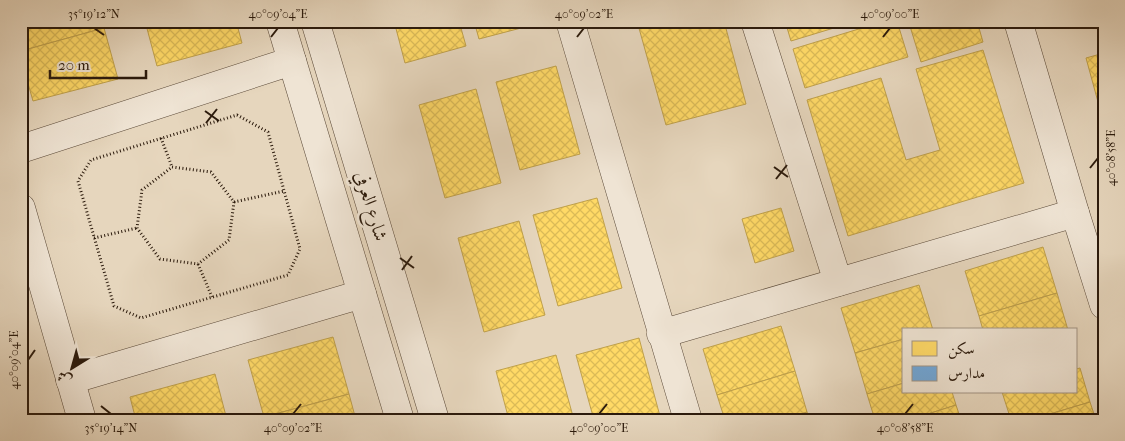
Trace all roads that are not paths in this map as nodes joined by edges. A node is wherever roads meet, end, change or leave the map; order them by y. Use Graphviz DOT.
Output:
graph roads {
  1 [pos="280,21"];
  2 [pos="315,21"];
  3 [pos="570,21"];
  4 [pos="755,21"];
  5 [pos="1018,21"];
  6 [pos="292,61"];
  7 [pos="21,149"];
  8 [pos="21,208"];
  9 [pos="1074,213"];
  10 [pos="838,282"];
  11 [pos="362,294"];
  12 [pos="1104,305"];
  13 [pos="661,334"];
  14 [pos="70,380"];
  15 [pos="82,420"];
  16 [pos="400,420"];
  17 [pos="435,420"];
  18 [pos="688,420"];
  1 -- 6 [label="street, شارع العرفي"];
  2 -- 17 [label="street, شارع العرفي"];
  3 -- 13 [label="street"];
  4 -- 10 [label="street"];
  5 -- 9 [label="street"];
  6 -- 7 [label="street"];
  6 -- 11 [label="street, شارع العرفي"];
  8 -- 14 [label="street"];
  9 -- 10 [label="street"];
  9 -- 12 [label="street"];
  10 -- 13 [label="street"];
  11 -- 14 [label="street"];
  11 -- 16 [label="street, شارع العرفي"];
  13 -- 18 [label="street"];
  14 -- 15 [label="street"];
}
